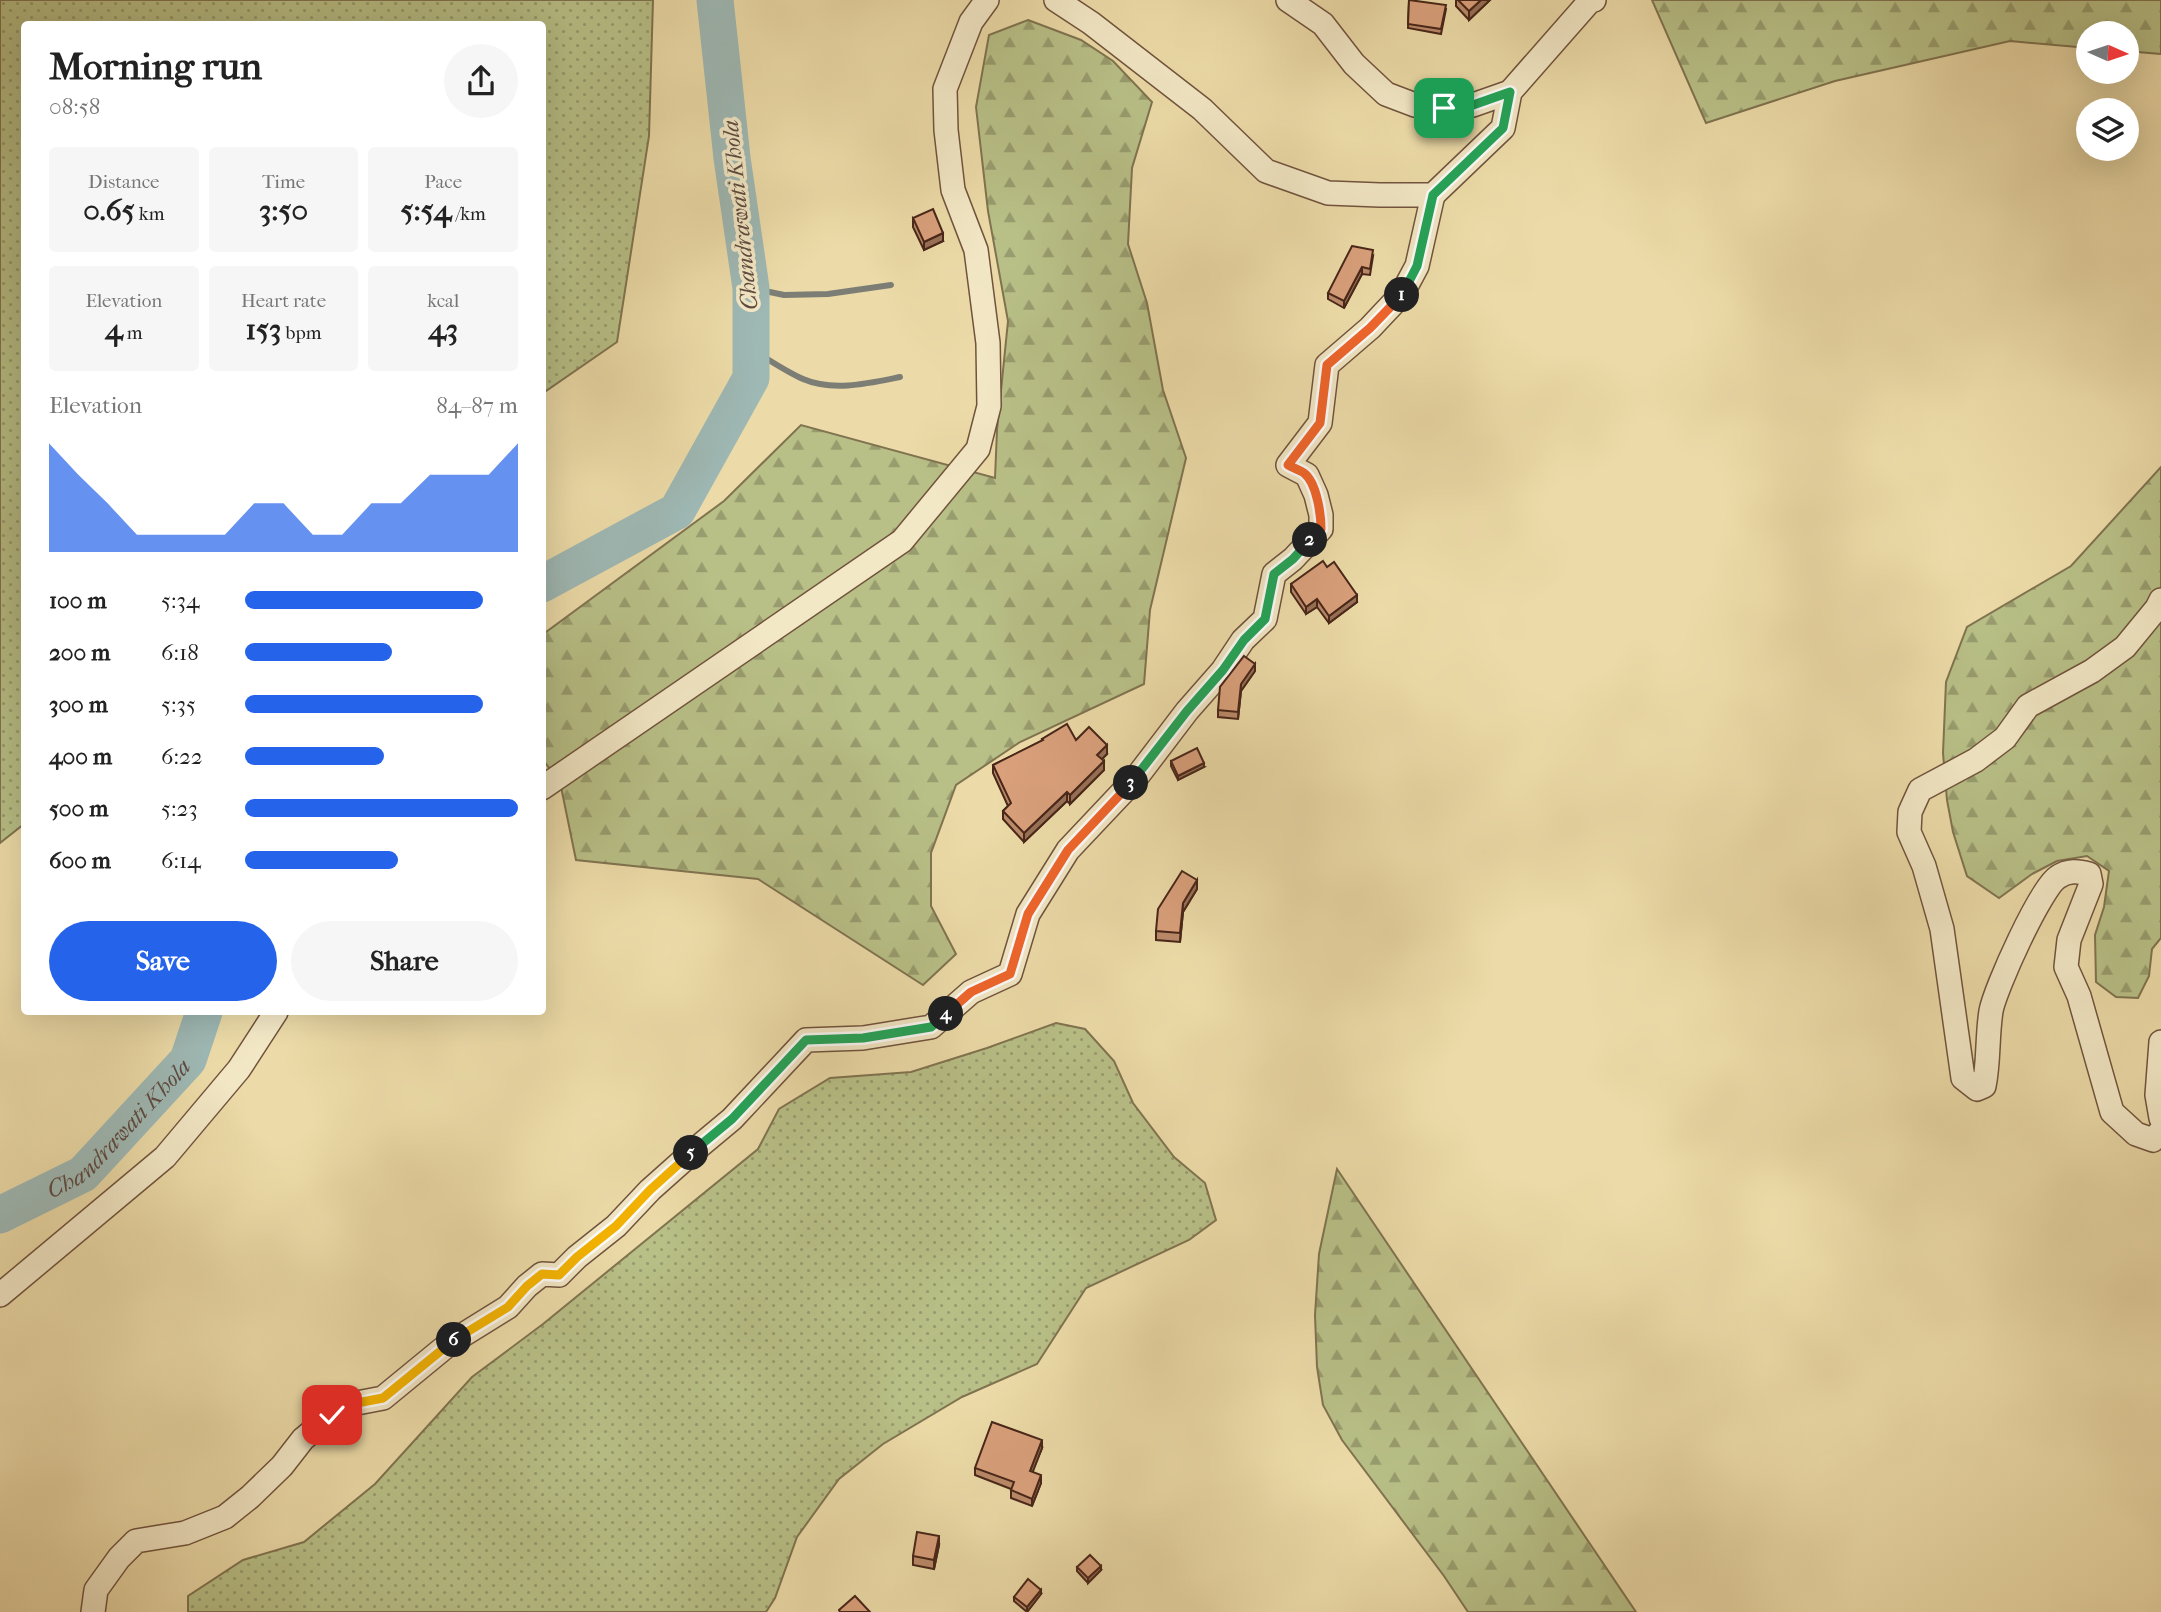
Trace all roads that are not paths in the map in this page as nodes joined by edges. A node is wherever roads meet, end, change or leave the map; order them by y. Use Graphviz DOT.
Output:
graph roads {
  1 [pos="987,0"];
  2 [pos="1056,0"];
  3 [pos="1288,0"];
  4 [pos="1594,0"];
  5 [pos="1510,92"];
  6 [pos="1433,195"];
  7 [pos="2161,600"];
  8 [pos="546,785"];
  9 [pos="274,1015"];
  10 [pos="2161,1042"];
  11 [pos="2161,1118"];
  12 [pos="2161,1131"];
  13 [pos="0,1295"];
  14 [pos="93,1612"];
  1 -- 8 [label="street"];
  2 -- 6 [label="street"];
  3 -- 5 [label="street"];
  4 -- 5 [label="street"];
  5 -- 6 [label="street"];
  6 -- 14 [label="street"];
  7 -- 12 [label="street"];
  9 -- 13 [label="street"];
  10 -- 11 [label="street"];
}
